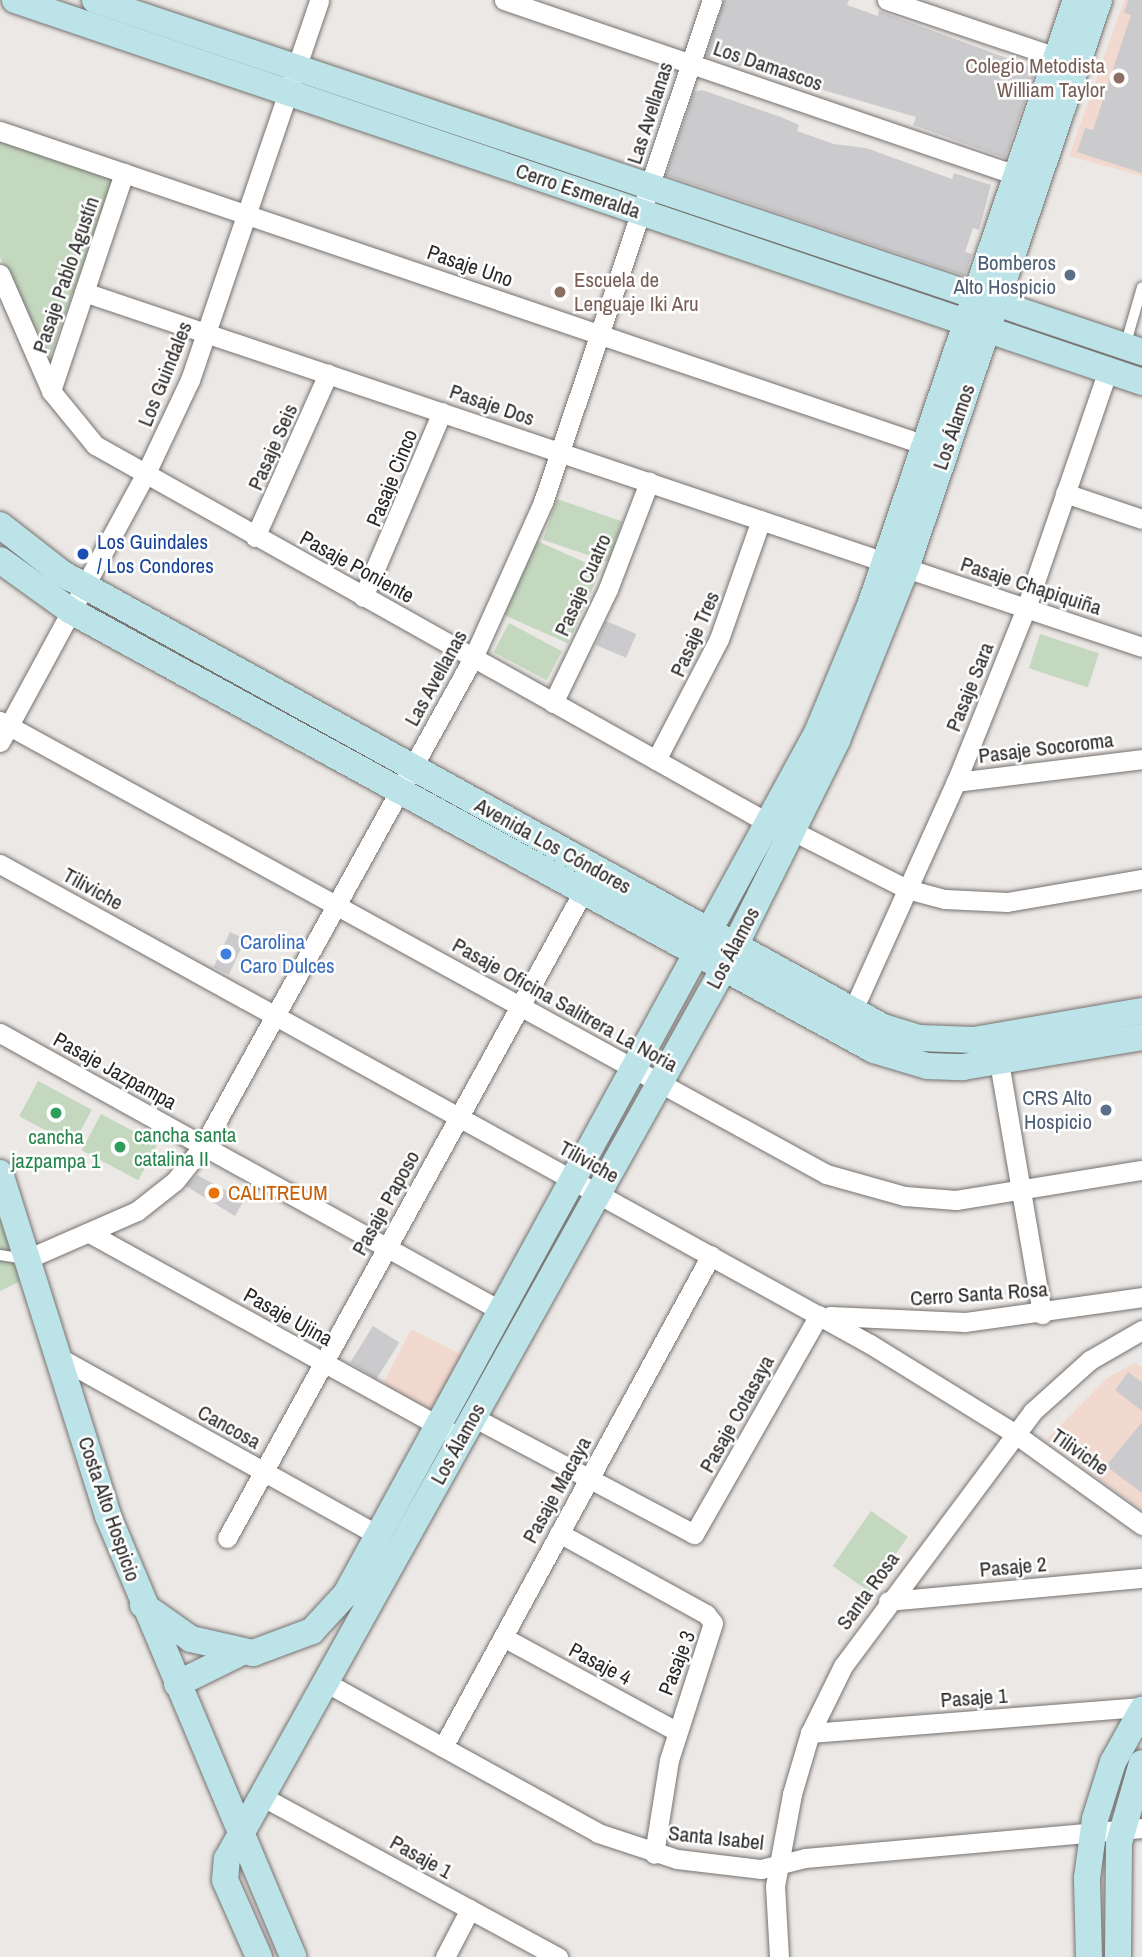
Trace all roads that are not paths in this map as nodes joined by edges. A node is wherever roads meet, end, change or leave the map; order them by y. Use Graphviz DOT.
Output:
graph roads {
  1 [pos="15,0"];
  2 [pos="95,0"];
  3 [pos="319,0"];
  4 [pos="504,0"];
  5 [pos="712,0"];
  6 [pos="887,0"];
  7 [pos="1076,0"];
  8 [pos="1099,0"];
  9 [pos="1056,57"];
  10 [pos="691,63"];
  11 [pos="292,80"];
  12 [pos="0,131"];
  13 [pos="124,173"];
  14 [pos="1016,175"];
  15 [pos="645,200"];
  16 [pos="246,215"];
  17 [pos="0,274"];
  18 [pos="1142,287"];
  19 [pos="85,292"];
  20 [pos="981,313"];
  21 [pos="1060,325"];
  22 [pos="206,333"];
  23 [pos="600,335"];
  24 [pos="1093,335"];
  25 [pos="1134,349"];
  26 [pos="1053,351"];
  27 [pos="1096,366"];
  28 [pos="328,374"];
  29 [pos="1142,382"];
  30 [pos="51,391"];
  31 [pos="442,412"];
  32 [pos="925,445"];
  33 [pos="560,452"];
  34 [pos="145,475"];
  35 [pos="649,482"];
  36 [pos="1065,493"];
  37 [pos="1142,519"];
  38 [pos="761,520"];
  39 [pos="0,525"];
  40 [pos="255,537"];
  41 [pos="0,560"];
  42 [pos="896,565"];
  43 [pos="85,586"];
  44 [pos="363,597"];
  45 [pos="1026,608"];
  46 [pos="71,611"];
  47 [pos="1142,647"];
  48 [pos="473,658"];
  49 [pos="553,703"];
  50 [pos="3,730"];
  51 [pos="1142,759"];
  52 [pos="656,760"];
  53 [pos="407,779"];
  54 [pos="956,782"];
  55 [pos="781,828"];
  56 [pos="0,864"];
  57 [pos="1142,879"];
  58 [pos="907,889"];
  59 [pos="584,890"];
  60 [pos="337,904"];
  61 [pos="706,944"];
  62 [pos="730,957"];
  63 [pos="522,1004"];
  64 [pos="1142,1011"];
  65 [pos="852,1012"];
  66 [pos="275,1016"];
  67 [pos="0,1033"];
  68 [pos="1142,1037"];
  69 [pos="999,1062"];
  70 [pos="638,1067"];
  71 [pos="659,1084"];
  72 [pos="459,1117"];
  73 [pos="203,1146"];
  74 [pos="1142,1170"];
  75 [pos="0,1172"];
  76 [pos="586,1187"];
  77 [pos="1021,1194"];
  78 [pos="93,1235"];
  79 [pos="387,1248"];
  80 [pos="0,1255"];
  81 [pos="710,1255"];
  82 [pos="27,1259"];
  83 [pos="1142,1297"];
  84 [pos="503,1312"];
  85 [pos="1042,1314"];
  86 [pos="819,1315"];
  87 [pos="1142,1329"];
  88 [pos="58,1357"];
  89 [pos="323,1363"];
  90 [pos="458,1428"];
  91 [pos="1014,1433"];
  92 [pos="263,1472"];
  93 [pos="588,1480"];
  94 [pos="1142,1525"];
  95 [pos="559,1533"];
  96 [pos="694,1534"];
  97 [pos="379,1536"];
  98 [pos="227,1538"];
  99 [pos="1142,1578"];
  100 [pos="888,1601"];
  101 [pos="144,1605"];
  102 [pos="503,1637"];
  103 [pos="240,1653"];
  104 [pos="325,1682"];
  105 [pos="177,1684"];
  106 [pos="1142,1709"];
  107 [pos="676,1731"];
  108 [pos="810,1733"];
  109 [pos="443,1747"];
  110 [pos="1142,1763"];
  111 [pos="263,1797"];
  112 [pos="1132,1830"];
  113 [pos="1092,1833"];
  114 [pos="240,1838"];
  115 [pos="654,1854"];
  116 [pos="780,1865"];
  117 [pos="470,1909"];
  118 [pos="259,1957"];
  119 [pos="293,1957"];
  120 [pos="445,1957"];
  121 [pos="558,1957"];
  122 [pos="779,1957"];
  123 [pos="1089,1957"];
  124 [pos="1118,1957"];
  1 -- 11 [label="street, Cerro Esmeralda"];
  2 -- 11 [label="street, Cerro Esmeralda"];
  3 -- 11 [label="street, Los Guindales"];
  4 -- 10 [label="street, Los Damascos"];
  5 -- 10 [label="street, Las Avellanas"];
  6 -- 9 [label="street"];
  7 -- 9 [label="street, Los Álamos"];
  8 -- 20 [label="street, Los Álamos"];
  9 -- 14 [label="street, Los Álamos"];
  10 -- 14 [label="street, Los Damascos"];
  10 -- 15 [label="street, Las Avellanas"];
  11 -- 15 [label="street, Cerro Esmeralda"];
  11 -- 16 [label="street, Los Guindales"];
  12 -- 13 [label="street, Pasaje Uno"];
  13 -- 16 [label="street, Pasaje Uno"];
  13 -- 19 [label="street, Pasaje Pablo Agustín"];
  14 -- 20 [label="street, Los Álamos"];
  15 -- 20 [label="street, Cerro Esmeralda"];
  15 -- 23 [label="street, Las Avellanas"];
  16 -- 22 [label="street, Los Guindales"];
  16 -- 23 [label="street, Pasaje Uno"];
  17 -- 30 [label="street, Pasaje Poniente"];
  18 -- 25 [label="lane"];
  19 -- 22 [label="street, Pasaje Dos"];
  19 -- 30 [label="street, Pasaje Pablo Agustín"];
  20 -- 21 [label="street, Cerro Esmeralda"];
  20 -- 26 [label="street, Cerro Esmeralda"];
  20 -- 32 [label="street, Los Álamos"];
  20 -- 42 [label="street, Los Álamos"];
  21 -- 24 [label="street, Cerro Esmeralda"];
  21 -- 26 [label="street"];
  22 -- 28 [label="street, Pasaje Dos"];
  22 -- 34 [label="street, Los Guindales"];
  23 -- 32 [label="street, Pasaje Uno"];
  23 -- 33 [label="street, Las Avellanas"];
  24 -- 25 [label="street, Cerro Esmeralda"];
  24 -- 27 [label="street"];
  26 -- 27 [label="street, Cerro Esmeralda"];
  27 -- 29 [label="street, Cerro Esmeralda"];
  27 -- 36 [label="street, Pasaje Sara"];
  28 -- 31 [label="street, Pasaje Dos"];
  28 -- 40 [label="street, Pasaje Seis"];
  30 -- 34 [label="street, Pasaje Poniente"];
  31 -- 33 [label="street, Pasaje Dos"];
  31 -- 44 [label="street, Pasaje Cinco"];
  32 -- 42 [label="street, Los Álamos"];
  33 -- 35 [label="street, Pasaje Dos"];
  33 -- 48 [label="street, Las Avellanas"];
  34 -- 40 [label="street, Pasaje Poniente"];
  34 -- 43 [label="street, Los Guindales"];
  35 -- 38 [label="street, Pasaje Dos"];
  35 -- 49 [label="street, Pasaje Cuatro"];
  36 -- 37 [label="street"];
  36 -- 45 [label="street, Pasaje Sara"];
  38 -- 42 [label="street, Pasaje Dos"];
  38 -- 52 [label="street, Pasaje Tres"];
  39 -- 43 [label="street, Avenida Los Cóndores"];
  40 -- 44 [label="street, Pasaje Poniente"];
  41 -- 46 [label="street, Avenida Los Cóndores"];
  42 -- 45 [label="street, Pasaje Chapiquiña"];
  42 -- 55 [label="street, Los Álamos"];
  43 -- 46 [label="street, Los Guindales"];
  43 -- 53 [label="street, Avenida Los Cóndores"];
  44 -- 48 [label="street, Pasaje Poniente"];
  45 -- 47 [label="street, Pasaje Chapiquiña"];
  45 -- 54 [label="street, Pasaje Sara"];
  46 -- 50 [label="street, Los Guindales"];
  46 -- 53 [label="street, Avenida Los Cóndores"];
  48 -- 49 [label="street, Pasaje Poniente"];
  48 -- 53 [label="street, Las Avellanas"];
  49 -- 52 [label="street, Pasaje Poniente"];
  50 -- 60 [label="street, Pasaje Oficina Salitrera La Noria"];
  51 -- 54 [label="street, Pasaje Socoroma"];
  52 -- 55 [label="street, Pasaje Poniente"];
  53 -- 59 [label="street, Avenida Los Cóndores"];
  53 -- 60 [label="street, Las Avellanas"];
  53 -- 61 [label="street, Avenida Los Cóndores"];
  54 -- 58 [label="street, Pasaje Sara"];
  55 -- 58 [label="street, Pasaje Poniente"];
  55 -- 61 [label="street, Los Álamos"];
  55 -- 62 [label="street, Los Álamos"];
  56 -- 66 [label="street, Tiliviche"];
  57 -- 58 [label="street, Pasaje Poniente"];
  58 -- 65 [label="street, Pasaje Sara"];
  59 -- 61 [label="street, Avenida Los Cóndores"];
  59 -- 63 [label="street, Pasaje Paposo"];
  60 -- 63 [label="street, Pasaje Oficina Salitrera La Noria"];
  60 -- 66 [label="street, Las Avellanas"];
  61 -- 62 [label="street, Avenida Los Cóndores"];
  61 -- 70 [label="street, Los Álamos"];
  62 -- 65 [label="street, Avenida Los Cóndores"];
  62 -- 69 [label="street, Avenida Los Cóndores"];
  62 -- 71 [label="street, Los Álamos"];
  63 -- 70 [label="street, Pasaje Oficina Salitrera La Noria"];
  63 -- 72 [label="street, Pasaje Paposo"];
  64 -- 65 [label="street, Avenida Los Cóndores"];
  66 -- 72 [label="street, Tiliviche"];
  66 -- 73 [label="street, Las Avellanas"];
  67 -- 73 [label="street, Pasaje Jazpampa"];
  68 -- 69 [label="street, Avenida Los Cóndores"];
  69 -- 77 [label="street"];
  70 -- 71 [label="street, Pasaje Oficina Salitrera La Noria"];
  70 -- 76 [label="street, Los Álamos"];
  71 -- 76 [label="street, Los Álamos"];
  71 -- 77 [label="street, Pasaje Oficina Salitrera La Noria"];
  72 -- 76 [label="street, Tiliviche"];
  72 -- 79 [label="street, Pasaje Paposo"];
  73 -- 78 [label="street, Las Avellanas"];
  73 -- 79 [label="street, Pasaje Jazpampa"];
  74 -- 77 [label="street, Pasaje Oficina Salitrera La Noria"];
  75 -- 82 [label="street, Costa Alto Hospicio"];
  76 -- 81 [label="street, Tiliviche"];
  76 -- 84 [label="street, Los Álamos"];
  76 -- 90 [label="street, Los Álamos"];
  77 -- 85 [label="street"];
  78 -- 82 [label="street, Las Avellanas"];
  78 -- 89 [label="street, Pasaje Ujina"];
  79 -- 84 [label="street, Pasaje Jazpampa"];
  79 -- 89 [label="street, Pasaje Paposo"];
  80 -- 82 [label="lane"];
  81 -- 86 [label="street, Tiliviche"];
  81 -- 93 [label="street, Pasaje Macaya"];
  82 -- 88 [label="street, Costa Alto Hospicio"];
  83 -- 85 [label="street, Cerro Santa Rosa"];
  84 -- 90 [label="street, Los Álamos"];
  85 -- 86 [label="street, Cerro Santa Rosa"];
  86 -- 91 [label="street, Tiliviche"];
  86 -- 96 [label="street, Pasaje Cotasaya"];
  87 -- 91 [label="street, Santa Rosa"];
  88 -- 92 [label="street, Cancosa"];
  88 -- 101 [label="street, Costa Alto Hospicio"];
  89 -- 90 [label="street, Pasaje Ujina"];
  89 -- 92 [label="street, Pasaje Paposo"];
  90 -- 93 [label="street, Pasaje Ujina"];
  90 -- 97 [label="street, Los Álamos"];
  90 -- 104 [label="street, Los Álamos"];
  91 -- 94 [label="street, Tiliviche"];
  91 -- 100 [label="street, Santa Rosa"];
  92 -- 97 [label="street, Cancosa"];
  92 -- 98 [label="street, Pasaje Paposo"];
  93 -- 95 [label="street, Pasaje Macaya"];
  93 -- 96 [label="street, Pasaje Ujina"];
  95 -- 102 [label="street, Pasaje Macaya"];
  95 -- 107 [label="street, Pasaje 3"];
  97 -- 103 [label="street, Los Álamos"];
  99 -- 100 [label="street, Pasaje 2"];
  100 -- 108 [label="street, Santa Rosa"];
  101 -- 103 [label="street, Los Álamos"];
  101 -- 105 [label="street, Costa Alto Hospicio"];
  102 -- 107 [label="street, Pasaje 4"];
  102 -- 109 [label="street, Pasaje Macaya"];
  103 -- 105 [label="street, Los Álamos"];
  104 -- 109 [label="street, Santa Isabel"];
  104 -- 111 [label="street, Los Álamos"];
  105 -- 114 [label="street, Costa Alto Hospicio"];
  106 -- 108 [label="street, Pasaje 1"];
  106 -- 113 [label="street"];
  107 -- 115 [label="street, Pasaje 3"];
  108 -- 116 [label="street, Santa Rosa"];
  109 -- 115 [label="street, Santa Isabel"];
  110 -- 112 [label="street"];
  111 -- 114 [label="street, Los Álamos"];
  111 -- 117 [label="street, Pasaje 1"];
  112 -- 113 [label="street, Santa Isabel"];
  112 -- 124 [label="street"];
  113 -- 116 [label="street, Santa Isabel"];
  113 -- 123 [label="street"];
  114 -- 118 [label="street"];
  114 -- 119 [label="street, Costa Alto Hospicio"];
  115 -- 116 [label="street, Santa Isabel"];
  116 -- 122 [label="street, Santa Rosa"];
  117 -- 120 [label="street"];
  117 -- 121 [label="street, Pasaje 1"];
}
